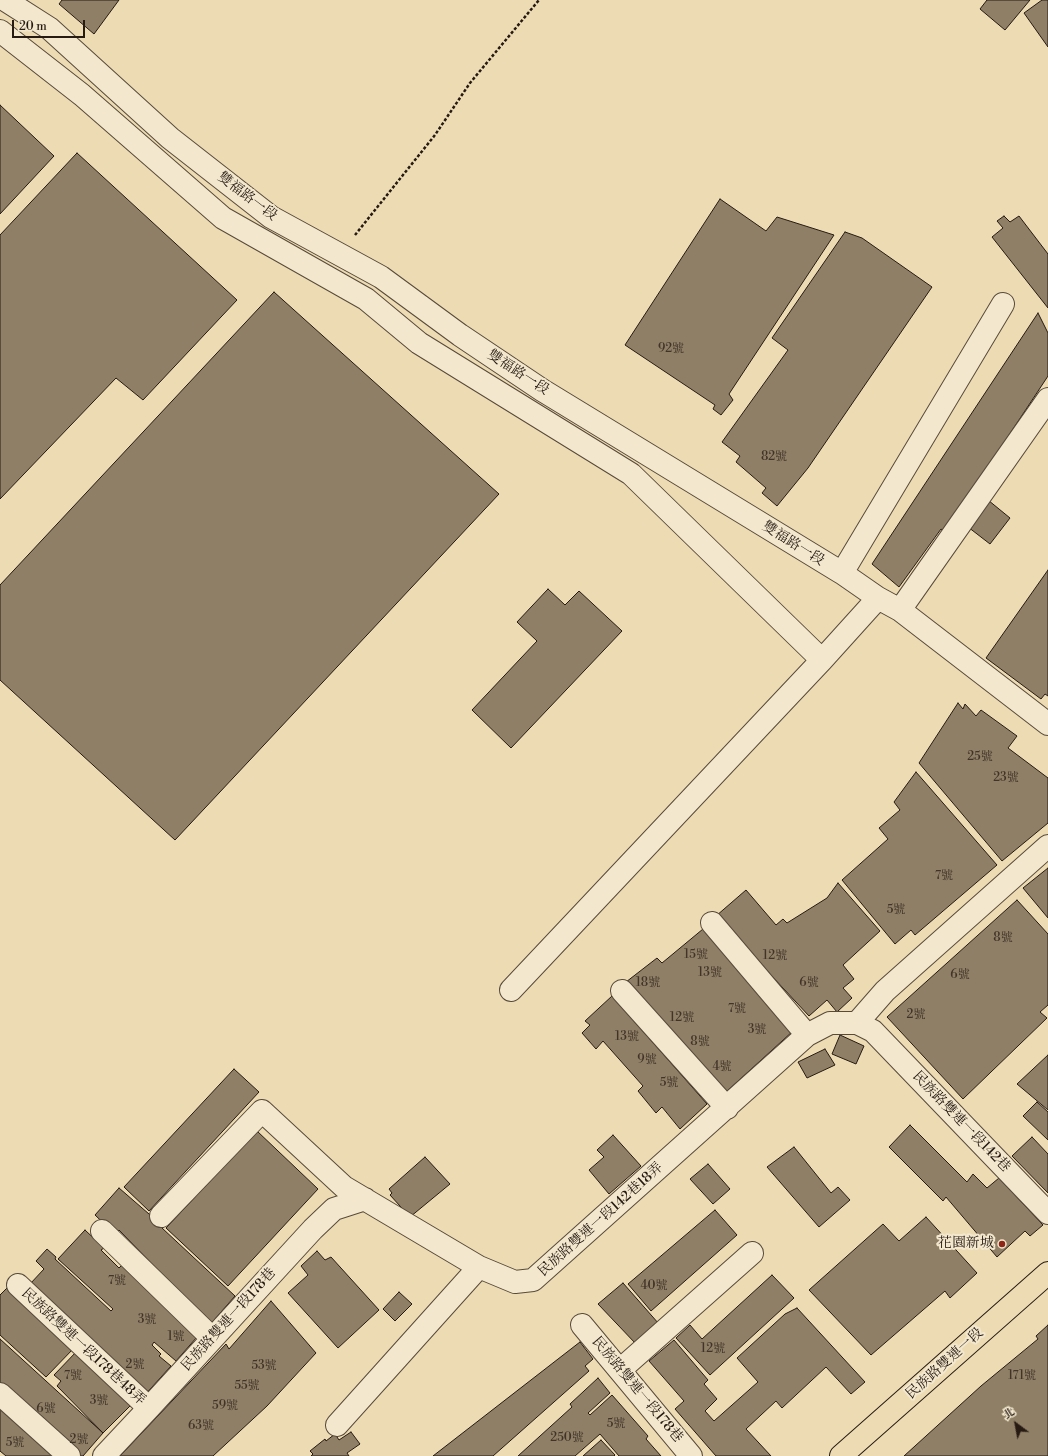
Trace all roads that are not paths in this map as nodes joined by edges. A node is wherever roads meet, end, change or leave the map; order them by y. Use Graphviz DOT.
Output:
graph roads {
  1 [pos="5,0"];
  2 [pos="0,31"];
  3 [pos="1003,304"];
  4 [pos="1048,399"];
  5 [pos="842,573"];
  6 [pos="878,598"];
  7 [pos="900,610"];
  8 [pos="822,660"];
  9 [pos="1048,724"];
  10 [pos="1048,846"];
  11 [pos="712,923"];
  12 [pos="511,990"];
  13 [pos="622,991"];
  14 [pos="865,1027"];
  15 [pos="807,1035"];
  16 [pos="727,1108"];
  17 [pos="365,1199"];
  18 [pos="1048,1213"];
  19 [pos="161,1216"];
  20 [pos="102,1231"];
  21 [pos="752,1253"];
  22 [pos="479,1267"];
  23 [pos="1048,1273"];
  24 [pos="18,1285"];
  25 [pos="582,1325"];
  26 [pos="212,1338"];
  27 [pos="620,1370"];
  28 [pos="0,1394"];
  29 [pos="149,1408"];
  30 [pos="337,1425"];
  31 [pos="69,1456"];
  32 [pos="104,1456"];
  33 [pos="691,1456"];
  34 [pos="842,1456"];
  1 -- 5 [label="street, 雙福路一段"];
  2 -- 8 [label="street"];
  3 -- 5 [label="street"];
  4 -- 7 [label="street"];
  5 -- 6 [label="street, 雙福路一段"];
  6 -- 7 [label="street, 雙福路一段"];
  6 -- 8 [label="street"];
  7 -- 9 [label="street, 雙福路一段"];
  8 -- 12 [label="street"];
  10 -- 14 [label="street"];
  11 -- 15 [label="street"];
  13 -- 16 [label="street"];
  14 -- 15 [label="street, 民族路雙連一段142巷18弄"];
  14 -- 18 [label="street, 民族路雙連一段142巷"];
  15 -- 16 [label="street, 民族路雙連一段142巷18弄"];
  16 -- 22 [label="street, 民族路雙連一段142巷18弄"];
  17 -- 19 [label="street, 民族路雙連一段142巷18弄"];
  17 -- 22 [label="street, 民族路雙連一段142巷18弄"];
  17 -- 26 [label="street, 民族路雙連一段178巷"];
  20 -- 26 [label="street"];
  21 -- 27 [label="street"];
  22 -- 30 [label="street"];
  23 -- 34 [label="main road, 民族路雙連一段"];
  24 -- 29 [label="street, 民族路雙連一段178巷48弄"];
  25 -- 27 [label="street, 民族路雙連一段178巷"];
  26 -- 29 [label="street, 民族路雙連一段178巷"];
  27 -- 33 [label="street, 民族路雙連一段178巷"];
  28 -- 31 [label="street"];
  29 -- 32 [label="street, 民族路雙連一段178巷"];
}
